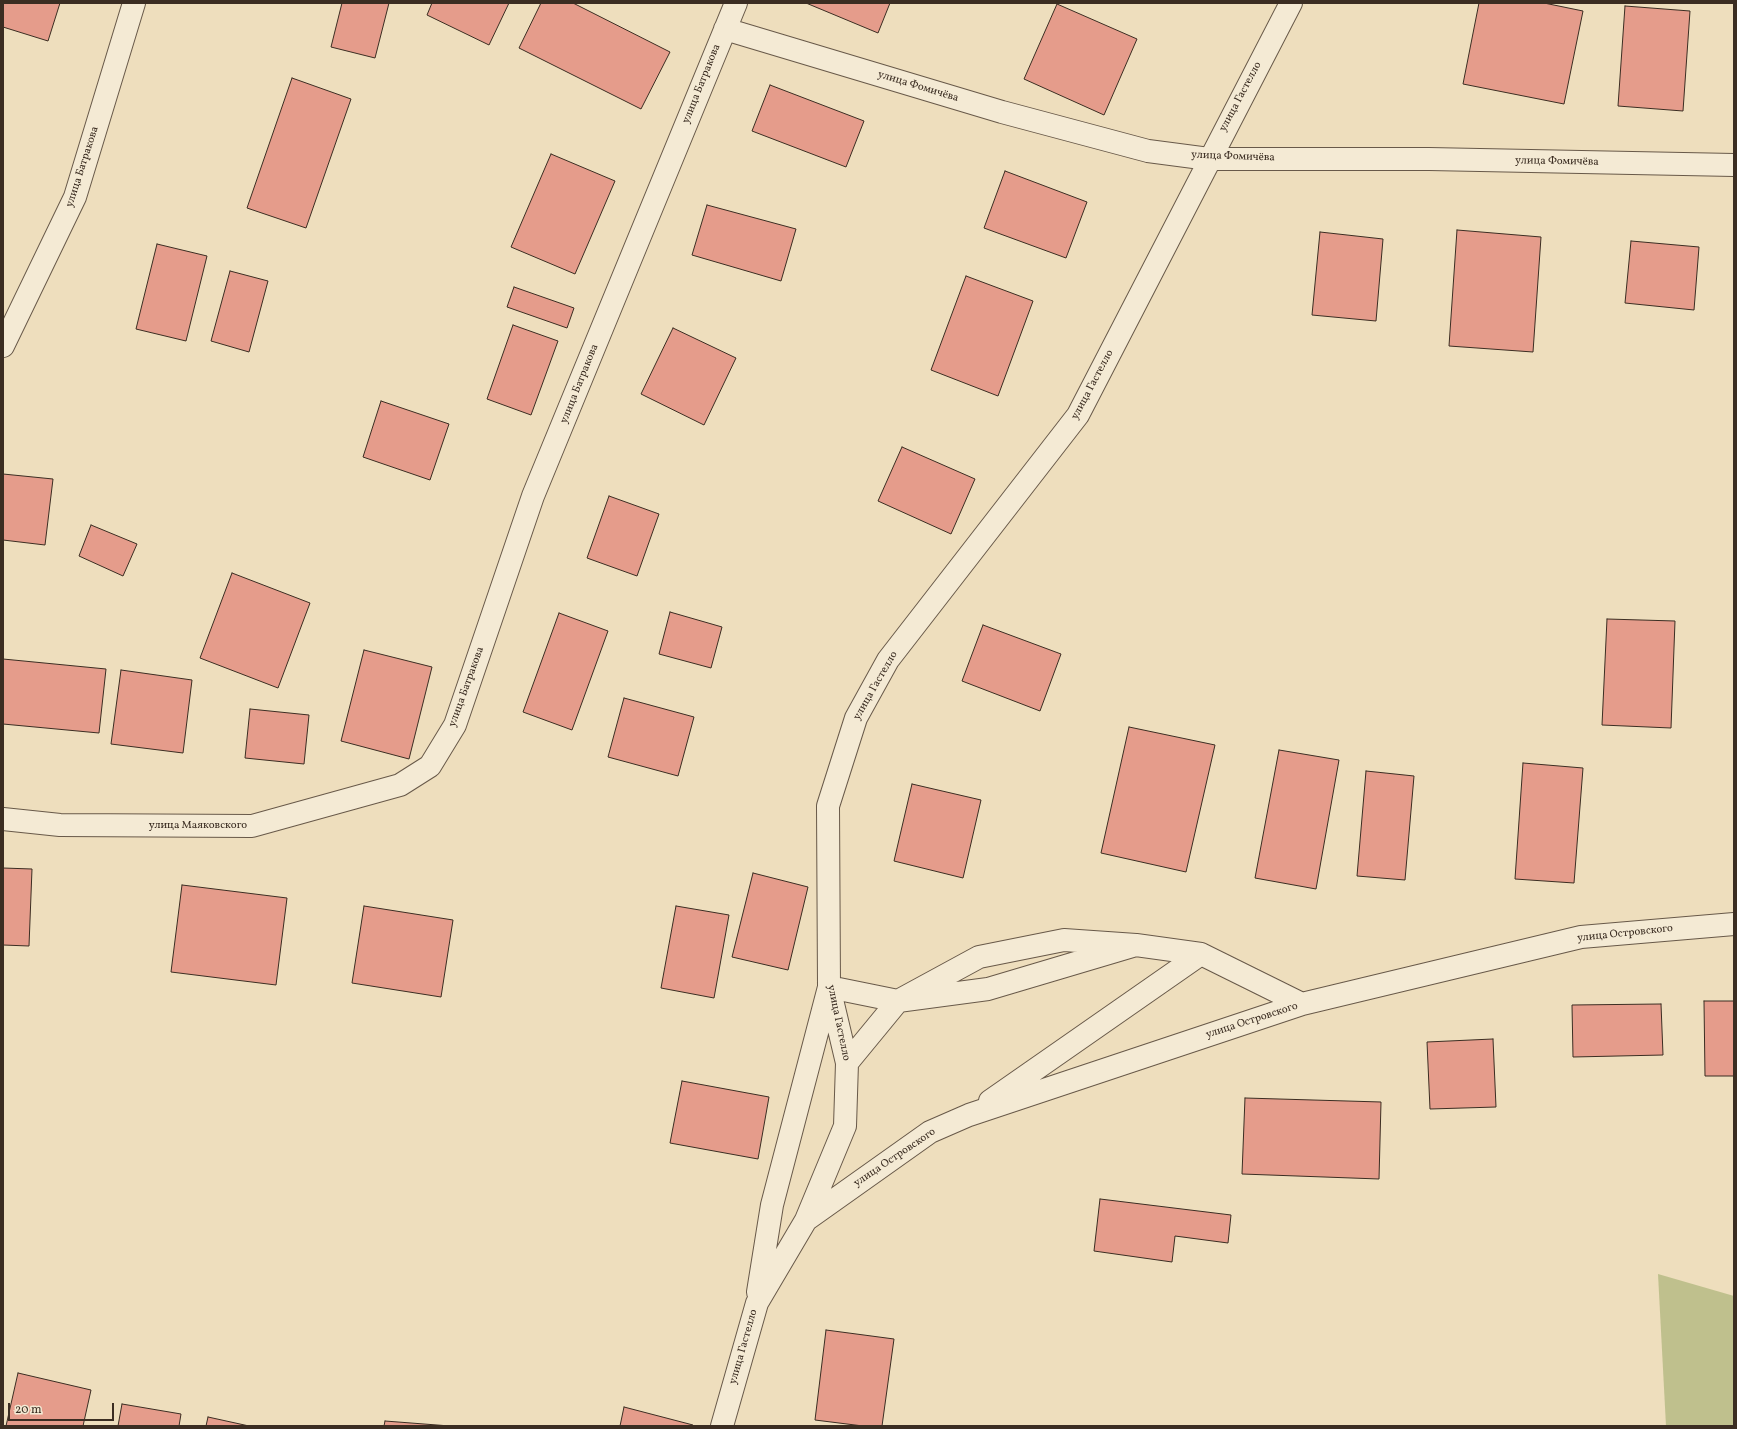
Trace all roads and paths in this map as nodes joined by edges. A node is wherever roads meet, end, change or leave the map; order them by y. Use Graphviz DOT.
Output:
graph roads {
  1 [pos="134,3"];
  2 [pos="736,3"];
  3 [pos="1291,3"];
  4 [pos="725,29"];
  5 [pos="1209,159"];
  6 [pos="1734,165"];
  7 [pos="3,346"];
  8 [pos="430,766"];
  9 [pos="3,819"];
  10 [pos="1734,924"];
  11 [pos="1136,945"];
  12 [pos="1201,954"];
  13 [pos="829,987"];
  14 [pos="898,1001"];
  15 [pos="1302,1004"];
  16 [pos="847,1062"];
  17 [pos="969,1115"];
  18 [pos="806,1220"];
  19 [pos="757,1303"];
  20 [pos="722,1426"];
  1 -- 7 [label="street, улица Батракова"];
  2 -- 4 [label="street, улица Батракова"];
  3 -- 5 [label="street, улица Гастелло"];
  4 -- 5 [label="street, улица Фомичёва"];
  4 -- 8 [label="street, улица Батракова"];
  5 -- 6 [label="street, улица Фомичёва"];
  5 -- 13 [label="street, улица Гастелло"];
  8 -- 9 [label="street, улица Маяковского"];
  10 -- 15 [label="street, улица Островского"];
  11 -- 12 [label="street"];
  11 -- 14 [label="street"];
  11 -- 14 [label="street"];
  12 -- 15 [label="street"];
  12 -- 17 [label="street"];
  13 -- 14 [label="street"];
  13 -- 16 [label="street, улица Гастелло"];
  13 -- 19 [label="street"];
  14 -- 16 [label="street"];
  15 -- 17 [label="street, улица Островского"];
  16 -- 18 [label="street, улица Гастелло"];
  17 -- 18 [label="street, улица Островского"];
  18 -- 19 [label="street, улица Гастелло"];
  19 -- 20 [label="street, улица Гастелло"];
}
